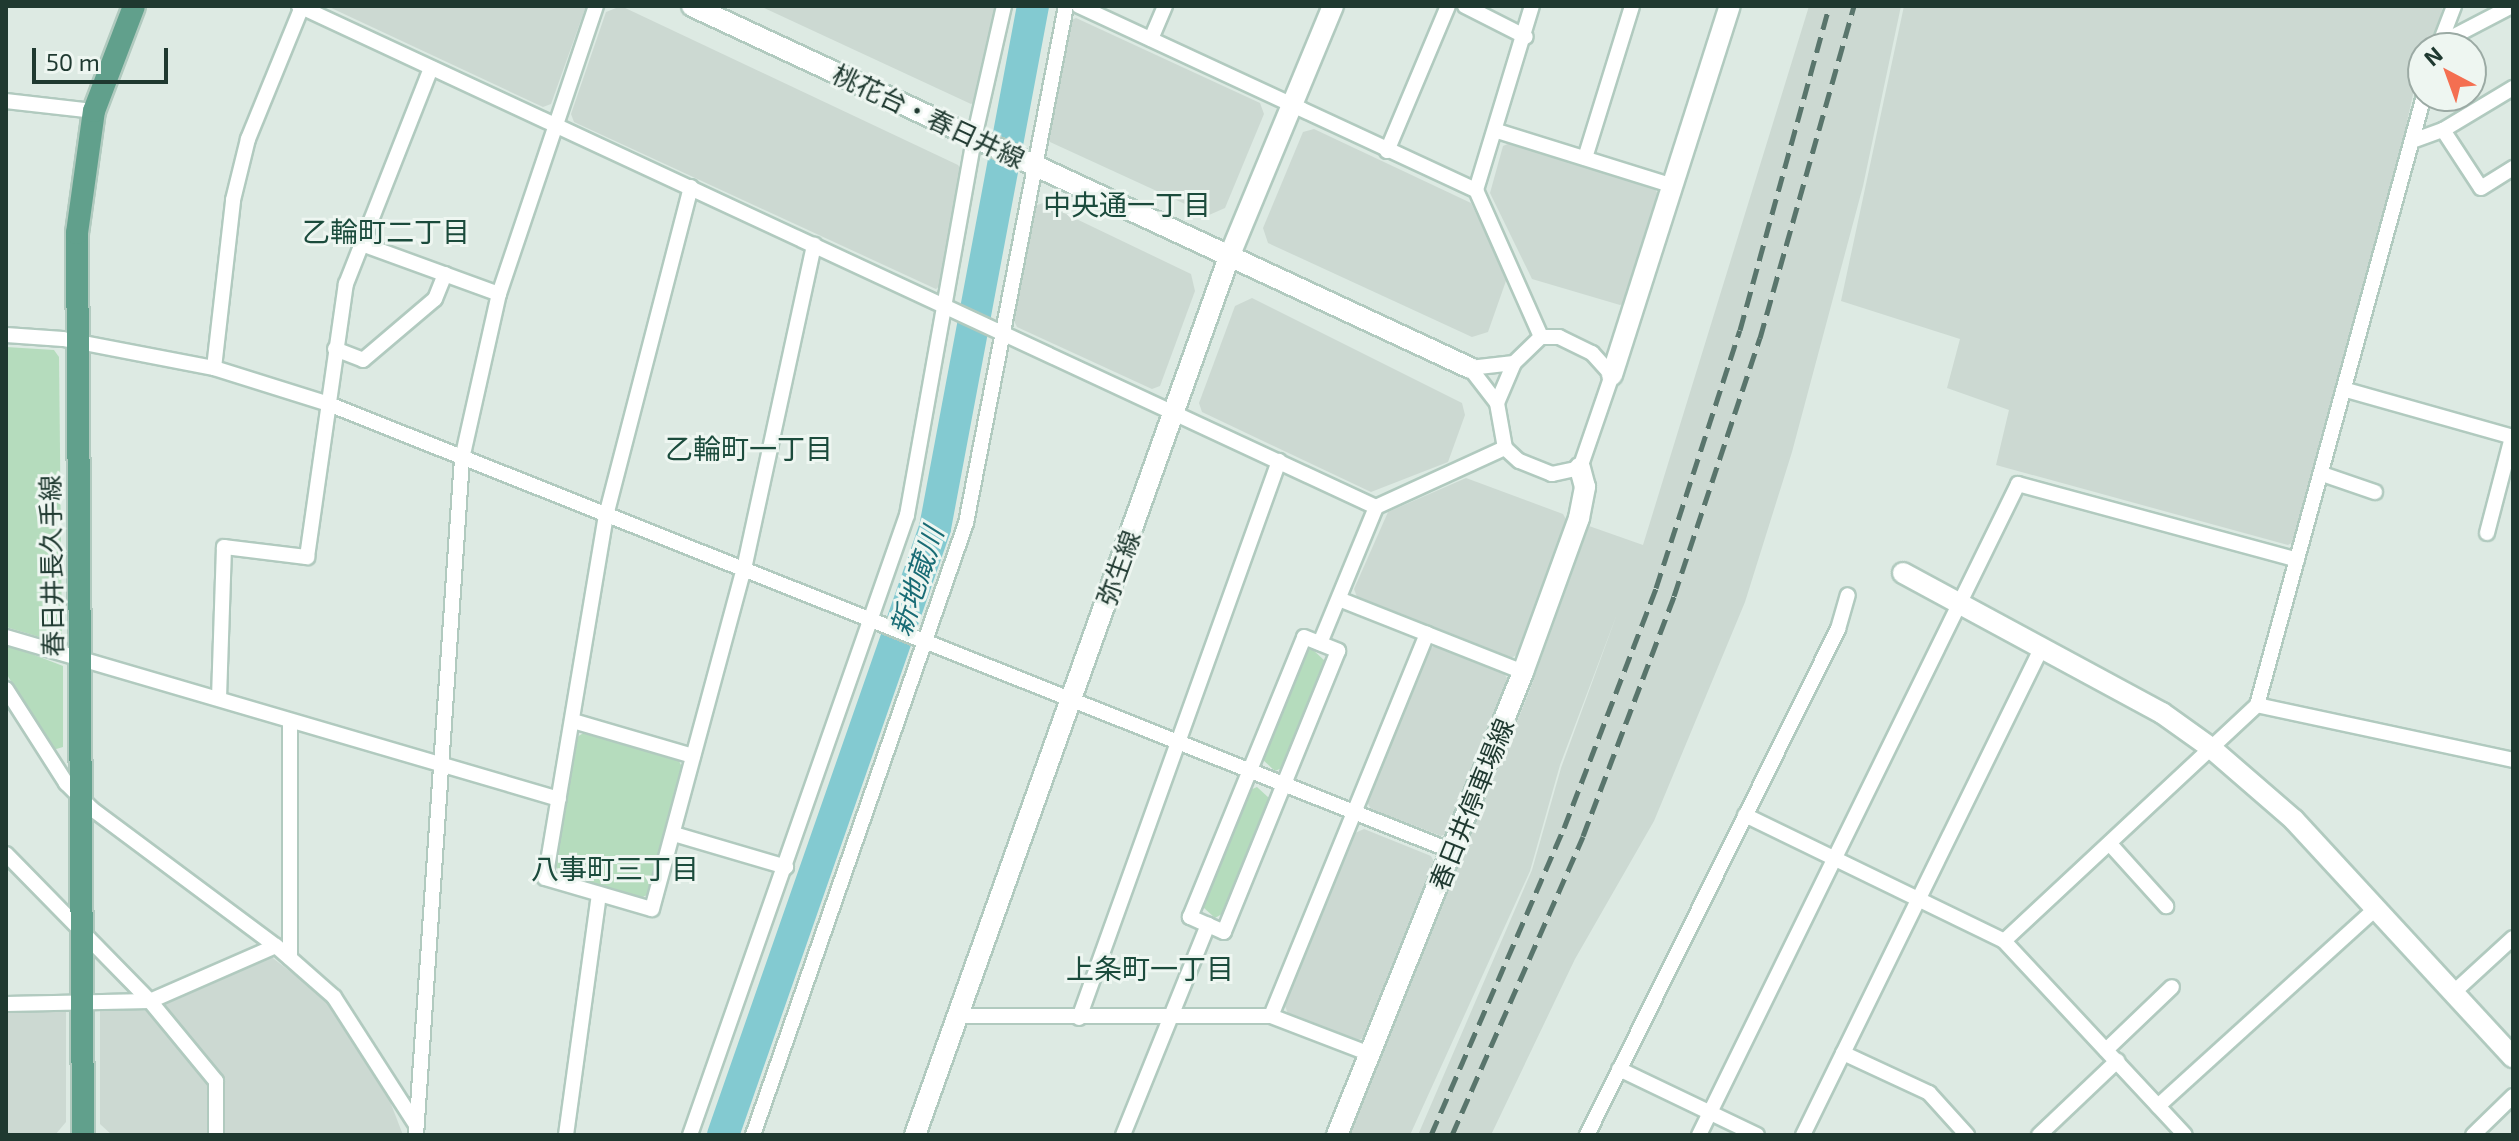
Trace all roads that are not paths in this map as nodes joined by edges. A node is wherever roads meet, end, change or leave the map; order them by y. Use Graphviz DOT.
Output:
graph roads {
  1 [pos="134,6"];
  2 [pos="596,6"];
  3 [pos="692,6"];
  4 [pos="1004,6"];
  5 [pos="1066,6"];
  6 [pos="1079,6"];
  7 [pos="1165,6"];
  8 [pos="1333,6"];
  9 [pos="1448,6"];
  10 [pos="1465,6"];
  11 [pos="1532,6"];
  12 [pos="1632,6"];
  13 [pos="1730,6"];
  14 [pos="2454,6"];
  15 [pos="2512,6"];
  16 [pos="300,7"];
  17 [pos="2444,32"];
  18 [pos="2465,32"];
  19 [pos="1526,37"];
  20 [pos="1151,39"];
  21 [pos="431,68"];
  22 [pos="2513,88"];
  23 [pos="6,101"];
  24 [pos="1292,106"];
  25 [pos="94,111"];
  26 [pos="2421,112"];
  27 [pos="555,124"];
  28 [pos="2443,130"];
  29 [pos="1497,131"];
  30 [pos="2415,140"];
  31 [pos="983,142"];
  32 [pos="1387,151"];
  33 [pos="1585,158"];
  34 [pos="1033,165"];
  35 [pos="2513,168"];
  36 [pos="1674,186"];
  37 [pos="691,187"];
  38 [pos="1476,190"];
  39 [pos="359,243"];
  40 [pos="814,244"];
  41 [pos="1229,257"];
  42 [pos="445,274"];
  43 [pos="499,294"];
  44 [pos="946,305"];
  45 [pos="999,329"];
  46 [pos="6,335"];
  47 [pos="1541,337"];
  48 [pos="76,342"];
  49 [pos="335,349"];
  50 [pos="1514,363"];
  51 [pos="214,368"];
  52 [pos="1470,368"];
  53 [pos="1612,375"];
  54 [pos="2346,390"];
  55 [pos="326,403"];
  56 [pos="1497,403"];
  57 [pos="1173,413"];
  58 [pos="2513,437"];
  59 [pos="1505,448"];
  60 [pos="462,459"];
  61 [pos="1279,461"];
  62 [pos="1580,468"];
  63 [pos="2322,474"];
  64 [pos="2375,492"];
  65 [pos="1376,507"];
  66 [pos="606,515"];
  67 [pos="2487,533"];
  68 [pos="2297,560"];
  69 [pos="744,569"];
  70 [pos="1903,573"];
  71 [pos="1848,595"];
  72 [pos="1339,599"];
  73 [pos="1961,603"];
  74 [pos="876,623"];
  75 [pos="1427,634"];
  76 [pos="6,637"];
  77 [pos="1320,643"];
  78 [pos="924,644"];
  79 [pos="2042,647"];
  80 [pos="81,657"];
  81 [pos="1523,672"];
  82 [pos="6,689"];
  83 [pos="219,698"];
  84 [pos="1070,701"];
  85 [pos="2257,705"];
  86 [pos="290,721"];
  87 [pos="573,721"];
  88 [pos="1176,743"];
  89 [pos="2211,748"];
  90 [pos="693,756"];
  91 [pos="2513,760"];
  92 [pos="440,764"];
  93 [pos="1249,771"];
  94 [pos="1284,785"];
  95 [pos="80,797"];
  96 [pos="559,799"];
  97 [pos="1355,814"];
  98 [pos="1745,815"];
  99 [pos="674,834"];
  100 [pos="2110,844"];
  101 [pos="1452,851"];
  102 [pos="6,854"];
  103 [pos="1835,860"];
  104 [pos="786,867"];
  105 [pos="599,895"];
  106 [pos="1918,902"];
  107 [pos="2166,906"];
  108 [pos="2375,909"];
  109 [pos="1208,925"];
  110 [pos="83,931"];
  111 [pos="2513,938"];
  112 [pos="2004,941"];
  113 [pos="276,946"];
  114 [pos="290,958"];
  115 [pos="2172,987"];
  116 [pos="2454,992"];
  117 [pos="150,1001"];
  118 [pos="6,1004"];
  119 [pos="84,1004"];
  120 [pos="957,1016"];
  121 [pos="1271,1016"];
  122 [pos="1079,1018"];
  123 [pos="1170,1018"];
  124 [pos="1843,1053"];
  125 [pos="1370,1054"];
  126 [pos="2112,1056"];
  127 [pos="2513,1057"];
  128 [pos="1619,1069"];
  129 [pos="2513,1096"];
  130 [pos="2158,1106"];
  131 [pos="1711,1112"];
  132 [pos="416,1129"];
  133 [pos="83,1135"];
  134 [pos="216,1135"];
  135 [pos="566,1135"];
  136 [pos="690,1135"];
  137 [pos="753,1135"];
  138 [pos="915,1135"];
  139 [pos="1123,1135"];
  140 [pos="1337,1135"];
  141 [pos="1587,1135"];
  142 [pos="1699,1135"];
  143 [pos="1757,1135"];
  144 [pos="1803,1135"];
  145 [pos="1967,1135"];
  146 [pos="2039,1135"];
  147 [pos="2185,1135"];
  148 [pos="2473,1135"];
  1 -- 25 [label="main road, 春日井長久手線"];
  2 -- 27 [label="street"];
  3 -- 31 [label="street, 桃花台・春日井線"];
  4 -- 31 [label="street"];
  5 -- 34 [label="street"];
  6 -- 20 [label="street"];
  7 -- 20 [label="street"];
  8 -- 24 [label="street, 弥生線"];
  9 -- 32 [label="street"];
  10 -- 19 [label="street"];
  11 -- 19 [label="street"];
  12 -- 33 [label="street"];
  13 -- 36 [label="street"];
  14 -- 17 [label="street"];
  15 -- 18 [label="street"];
  16 -- 21 [label="street"];
  16 -- 51 [label="street"];
  19 -- 29 [label="street"];
  20 -- 24 [label="street"];
  21 -- 27 [label="street"];
  21 -- 39 [label="street"];
  22 -- 28 [label="street"];
  23 -- 25 [label="street"];
  24 -- 32 [label="street"];
  24 -- 41 [label="street, 弥生線"];
  25 -- 48 [label="main road, 春日井長久手線"];
  26 -- 30 [label="street"];
  27 -- 37 [label="street"];
  27 -- 43 [label="street"];
  28 -- 30 [label="street"];
  28 -- 35 [label="street"];
  29 -- 33 [label="street"];
  29 -- 38 [label="street"];
  30 -- 54 [label="street"];
  31 -- 34 [label="street, 桃花台・春日井線"];
  31 -- 44 [label="street"];
  32 -- 38 [label="street"];
  33 -- 36 [label="street"];
  34 -- 41 [label="street, 桃花台・春日井線"];
  34 -- 45 [label="street"];
  36 -- 53 [label="street"];
  37 -- 40 [label="street"];
  37 -- 66 [label="street"];
  38 -- 47 [label="street"];
  39 -- 42 [label="street"];
  39 -- 49 [label="street"];
  40 -- 44 [label="street"];
  40 -- 69 [label="street"];
  41 -- 52 [label="street, 桃花台・春日井線"];
  41 -- 57 [label="street, 弥生線"];
  42 -- 43 [label="street"];
  42 -- 49 [label="street"];
  43 -- 60 [label="street"];
  44 -- 45 [label="street"];
  44 -- 74 [label="street"];
  45 -- 57 [label="street"];
  45 -- 78 [label="street"];
  46 -- 48 [label="street"];
  47 -- 50 [label="street"];
  47 -- 53 [label="street"];
  48 -- 51 [label="street"];
  48 -- 80 [label="main road, 春日井長久手線"];
  49 -- 55 [label="street"];
  50 -- 52 [label="street"];
  50 -- 56 [label="street"];
  51 -- 55 [label="street"];
  52 -- 56 [label="street"];
  53 -- 62 [label="street"];
  54 -- 58 [label="street"];
  54 -- 63 [label="street"];
  55 -- 60 [label="street"];
  55 -- 83 [label="street"];
  56 -- 59 [label="street"];
  57 -- 61 [label="street"];
  57 -- 84 [label="street, 弥生線"];
  58 -- 67 [label="street"];
  59 -- 62 [label="street"];
  59 -- 65 [label="street"];
  60 -- 66 [label="street"];
  60 -- 92 [label="street"];
  61 -- 65 [label="street"];
  61 -- 88 [label="street"];
  62 -- 81 [label="street, 春日井停車場線"];
  63 -- 64 [label="street"];
  63 -- 68 [label="street"];
  65 -- 72 [label="street"];
  66 -- 69 [label="street"];
  66 -- 87 [label="street"];
  68 -- 73 [label="street"];
  68 -- 85 [label="street"];
  69 -- 74 [label="street"];
  69 -- 90 [label="street"];
  70 -- 73 [label="street"];
  71 -- 98 [label="street"];
  72 -- 75 [label="street"];
  72 -- 77 [label="street"];
  73 -- 79 [label="street"];
  73 -- 103 [label="street"];
  74 -- 78 [label="street"];
  74 -- 104 [label="street"];
  75 -- 81 [label="street"];
  75 -- 97 [label="street"];
  76 -- 80 [label="street"];
  77 -- 93 [label="street"];
  77 -- 94 [label="street"];
  78 -- 84 [label="street"];
  78 -- 137 [label="street"];
  79 -- 89 [label="street"];
  79 -- 106 [label="street"];
  80 -- 83 [label="street"];
  80 -- 95 [label="main road, 春日井長久手線"];
  81 -- 101 [label="street, 春日井停車場線"];
  82 -- 95 [label="street"];
  83 -- 86 [label="street"];
  84 -- 88 [label="street"];
  84 -- 120 [label="street, 弥生線"];
  85 -- 89 [label="street"];
  85 -- 91 [label="street"];
  86 -- 92 [label="street"];
  86 -- 114 [label="street"];
  87 -- 90 [label="street"];
  87 -- 96 [label="street"];
  88 -- 93 [label="street"];
  88 -- 122 [label="street"];
  89 -- 100 [label="street"];
  89 -- 108 [label="street"];
  90 -- 99 [label="street"];
  92 -- 96 [label="street"];
  92 -- 132 [label="street"];
  93 -- 94 [label="street"];
  93 -- 109 [label="street"];
  94 -- 97 [label="street"];
  94 -- 109 [label="street"];
  95 -- 110 [label="main road, 春日井長久手線"];
  95 -- 113 [label="street"];
  96 -- 105 [label="street"];
  97 -- 101 [label="street"];
  97 -- 121 [label="street"];
  98 -- 103 [label="street"];
  98 -- 128 [label="street"];
  99 -- 104 [label="street"];
  99 -- 105 [label="street"];
  100 -- 107 [label="street"];
  100 -- 112 [label="street"];
  101 -- 125 [label="street, 春日井停車場線"];
  102 -- 110 [label="street"];
  103 -- 106 [label="street"];
  103 -- 131 [label="street"];
  104 -- 136 [label="street"];
  105 -- 135 [label="street"];
  106 -- 112 [label="street"];
  106 -- 124 [label="street"];
  108 -- 116 [label="street"];
  108 -- 130 [label="street"];
  109 -- 123 [label="street"];
  110 -- 117 [label="street"];
  110 -- 119 [label="main road, 春日井長久手線"];
  111 -- 116 [label="street"];
  112 -- 126 [label="street"];
  113 -- 114 [label="street"];
  113 -- 117 [label="street"];
  114 -- 132 [label="street"];
  115 -- 126 [label="street"];
  116 -- 127 [label="street"];
  117 -- 119 [label="street"];
  117 -- 134 [label="street"];
  118 -- 119 [label="street"];
  119 -- 133 [label="main road, 春日井長久手線"];
  120 -- 122 [label="street"];
  120 -- 138 [label="street, 弥生線"];
  121 -- 123 [label="street"];
  121 -- 125 [label="street"];
  122 -- 123 [label="street"];
  123 -- 139 [label="street"];
  124 -- 144 [label="street"];
  124 -- 145 [label="street"];
  125 -- 140 [label="street, 春日井停車場線"];
  126 -- 130 [label="street"];
  126 -- 146 [label="street"];
  128 -- 131 [label="street"];
  128 -- 141 [label="street"];
  129 -- 148 [label="street"];
  130 -- 147 [label="street"];
  131 -- 142 [label="street"];
  131 -- 143 [label="street"];
}
